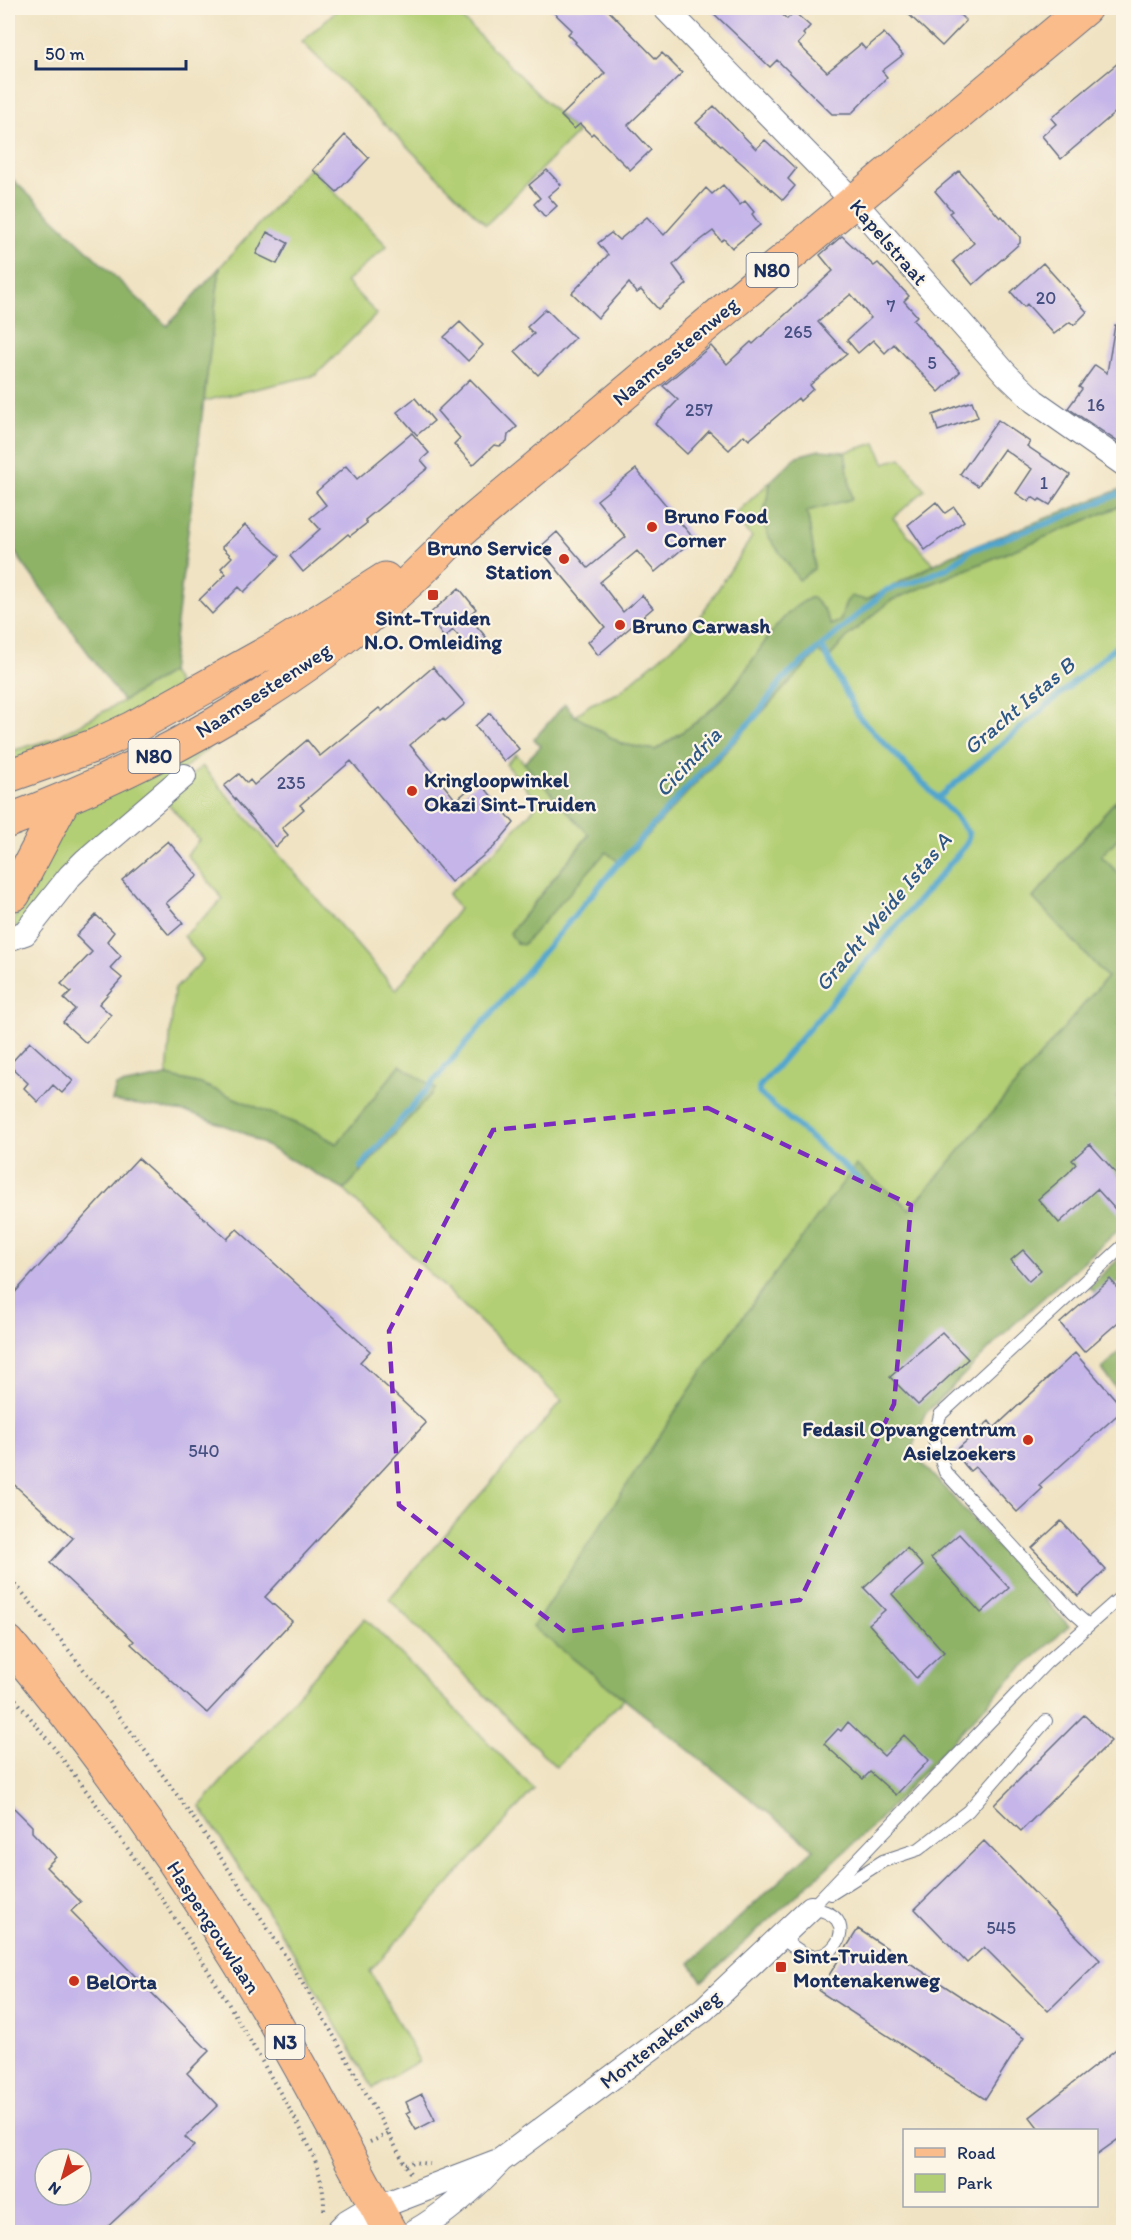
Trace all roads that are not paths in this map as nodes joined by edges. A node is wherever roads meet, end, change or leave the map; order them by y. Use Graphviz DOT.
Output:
graph roads {
  1 [pos="665,8"];
  2 [pos="1085,8"];
  3 [pos="854,202"];
  4 [pos="1124,464"];
  5 [pos="458,532"];
  6 [pos="96,746"];
  7 [pos="8,776"];
  8 [pos="184,776"];
  9 [pos="8,797"];
  10 [pos="64,800"];
  11 [pos="8,821"];
  12 [pos="8,855"];
  13 [pos="11,903"];
  14 [pos="8,939"];
  15 [pos="1124,1245"];
  16 [pos="1124,1594"];
  17 [pos="1088,1626"];
  18 [pos="8,1642"];
  19 [pos="1046,1721"];
  20 [pos="811,1908"];
  21 [pos="780,1936"];
  22 [pos="501,2160"];
  23 [pos="383,2220"];
  24 [pos="332,2225"];
  25 [pos="414,2232"];
  1 -- 3 [label="street, Kapelstraat"];
  2 -- 3 [label="main road, Naamsesteenweg / N80"];
  3 -- 4 [label="street, Kapelstraat"];
  3 -- 5 [label="main road, Naamsesteenweg / N80"];
  5 -- 6 [label="main road, Naamsesteenweg / N80"];
  5 -- 10 [label="main road, Naamsesteenweg / N80"];
  6 -- 7 [label="main road, Naamsesteenweg / N80"];
  6 -- 9 [label="main road"];
  8 -- 14 [label="street"];
  10 -- 11 [label="main road, Naamsesteenweg / N80"];
  10 -- 13 [label="main road"];
  12 -- 13 [label="main road"];
  15 -- 17 [label="lane"];
  16 -- 17 [label="lane"];
  17 -- 20 [label="lane"];
  18 -- 23 [label="main road, Haspengouwlaan / N3"];
  19 -- 20 [label="lane"];
  20 -- 21 [label="street, Montenakenweg"];
  20 -- 21 [label="lane"];
  21 -- 22 [label="street, Montenakenweg"];
  22 -- 23 [label="street, Montenakenweg"];
  22 -- 25 [label="street, Montenakenweg"];
  23 -- 24 [label="street, Montenakenweg"];
}
